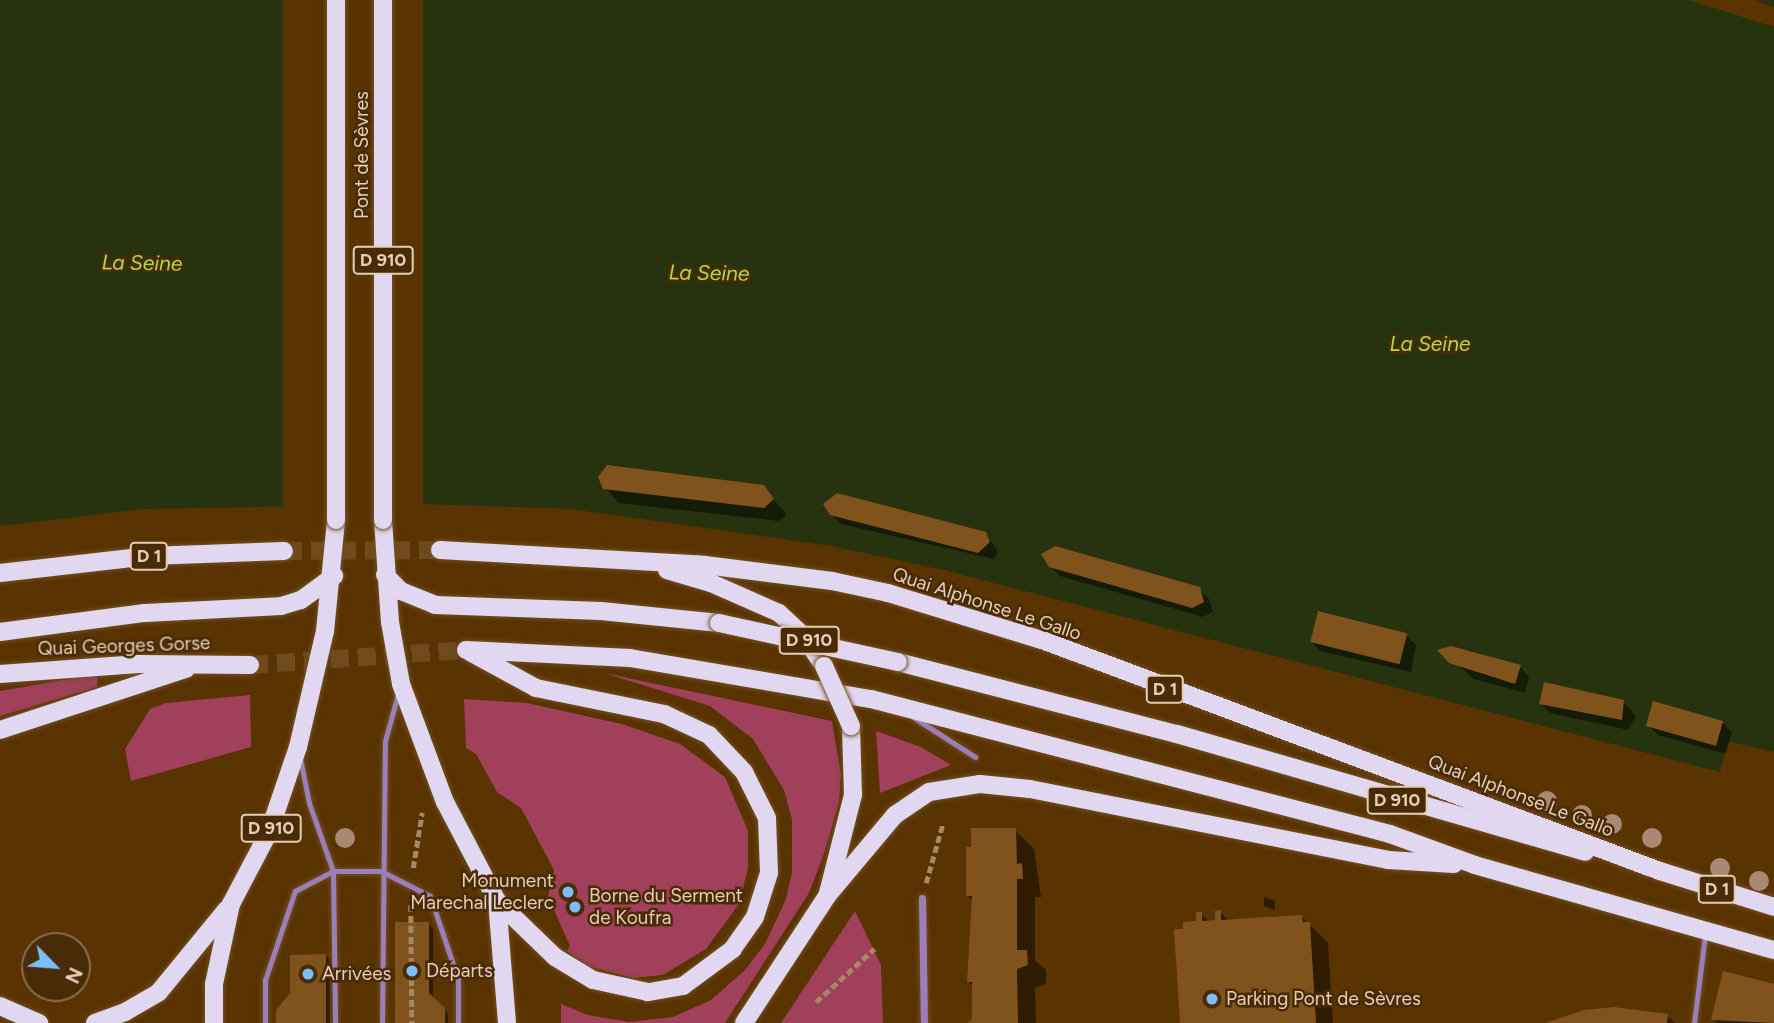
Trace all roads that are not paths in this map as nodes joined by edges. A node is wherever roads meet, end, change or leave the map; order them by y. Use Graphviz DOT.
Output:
graph roads {
  1 [pos="336,0"];
  2 [pos="383,0"];
  3 [pos="440,550"];
  4 [pos="284,551"];
  5 [pos="657,566"];
  6 [pos="5,573"];
  7 [pos="385,575"];
  8 [pos="334,576"];
  9 [pos="0,632"];
  10 [pos="205,663"];
  11 [pos="250,665"];
  12 [pos="0,674"];
  13 [pos="401,684"];
  14 [pos="871,699"];
  15 [pos="0,730"];
  16 [pos="298,747"];
  17 [pos="975,757"];
  18 [pos="1475,865"];
  19 [pos="382,871"];
  20 [pos="1660,871"];
  21 [pos="333,872"];
  22 [pos="827,896"];
  23 [pos="922,898"];
  24 [pos="497,901"];
  25 [pos="231,904"];
  26 [pos="1774,906"];
  27 [pos="1706,932"];
  28 [pos="1774,950"];
  29 [pos="0,1006"];
  30 [pos="39,1023"];
  31 [pos="95,1023"];
  32 [pos="214,1023"];
  33 [pos="265,1023"];
  34 [pos="335,1023"];
  35 [pos="382,1023"];
  36 [pos="458,1023"];
  37 [pos="507,1023"];
  38 [pos="744,1023"];
  39 [pos="924,1023"];
  40 [pos="1694,1023"];
  1 -- 8 [label="main road, Pont de Sèvres / D 910, bridge"];
  2 -- 7 [label="main road, Pont de Sèvres / D 910, bridge"];
  3 -- 5 [label="main road, Quai Alphonse Le Gallo / D 1"];
  4 -- 6 [label="main road, D 1"];
  5 -- 20 [label="main road, Quai Alphonse Le Gallo / D 1"];
  5 -- 22 [label="main road, bridge"];
  7 -- 13 [label="main road, D 910"];
  7 -- 20 [label="main road, D 910, bridge"];
  8 -- 9 [label="main road"];
  8 -- 16 [label="main road, D 910"];
  10 -- 11 [label="main road, Quai Georges Gorse"];
  10 -- 12 [label="main road, Quai Georges Gorse"];
  10 -- 15 [label="main road"];
  13 -- 19 [label="lane"];
  13 -- 24 [label="main road, D 910"];
  14 -- 17 [label="lane"];
  14 -- 18 [label="main road, D 1"];
  14 -- 24 [label="main road, D 1"];
  16 -- 21 [label="lane"];
  16 -- 25 [label="main road, D 910"];
  18 -- 22 [label="main road"];
  18 -- 27 [label="main road, D 1"];
  19 -- 21 [label="lane"];
  19 -- 35 [label="lane"];
  19 -- 36 [label="lane"];
  20 -- 26 [label="main road, Quai Alphonse Le Gallo / D 1"];
  21 -- 33 [label="lane"];
  21 -- 34 [label="lane"];
  22 -- 38 [label="main road"];
  23 -- 39 [label="street"];
  24 -- 37 [label="main road, D 910"];
  25 -- 31 [label="main road"];
  25 -- 32 [label="main road, D 910"];
  27 -- 28 [label="main road, D 1"];
  27 -- 40 [label="lane"];
  29 -- 30 [label="main road"];
}
